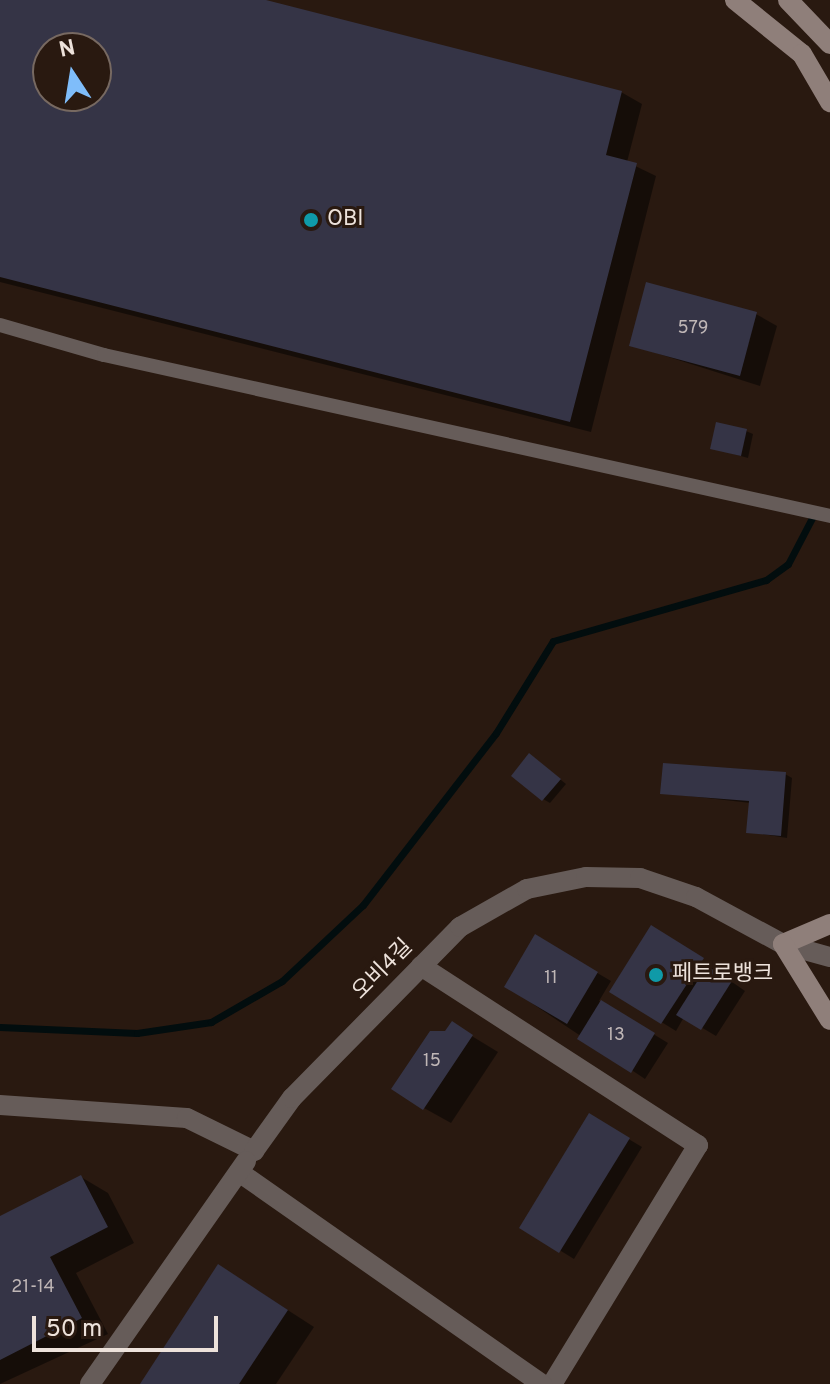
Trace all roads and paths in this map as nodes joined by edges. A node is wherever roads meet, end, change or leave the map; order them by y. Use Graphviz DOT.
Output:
graph roads {
  1 [pos="735,0"];
  2 [pos="788,0"];
  3 [pos="830,44"];
  4 [pos="830,102"];
  5 [pos="0,325"];
  6 [pos="830,516"];
  7 [pos="830,924"];
  8 [pos="783,944"];
  9 [pos="830,957"];
  10 [pos="421,966"];
  11 [pos="830,1020"];
  12 [pos="0,1105"];
  13 [pos="254,1151"];
  14 [pos="239,1172"];
  15 [pos="90,1384"];
  16 [pos="542,1384"];
  17 [pos="552,1384"];
  1 -- 4 [label="street"];
  2 -- 3 [label="street"];
  5 -- 6 [label="lane"];
  7 -- 8 [label="street"];
  8 -- 9 [label="street, 오비4길"];
  8 -- 10 [label="street, 오비4길"];
  8 -- 11 [label="street"];
  10 -- 13 [label="street, 오비4길"];
  10 -- 17 [label="street"];
  12 -- 13 [label="street"];
  13 -- 14 [label="street, 오비4길"];
  14 -- 15 [label="street, 오비4길"];
  14 -- 16 [label="street"];
}
